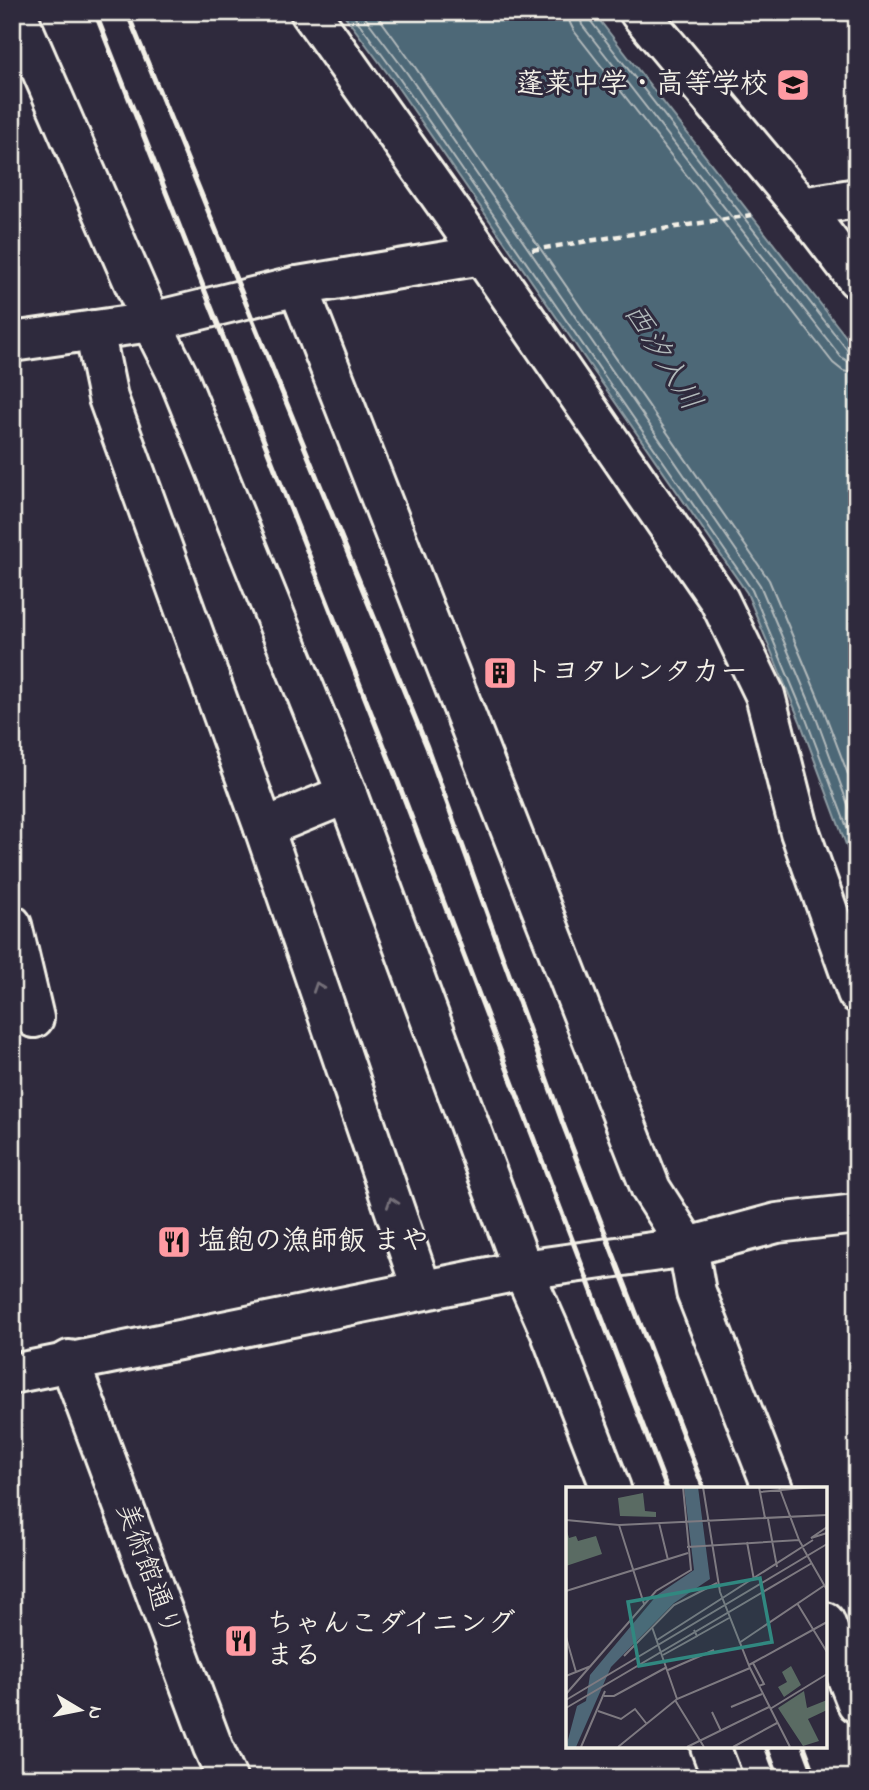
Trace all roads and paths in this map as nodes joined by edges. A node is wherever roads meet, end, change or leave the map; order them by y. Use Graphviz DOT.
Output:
graph roads {
  1 [pos="16,12"];
  2 [pos="310,12"];
  3 [pos="639,12"];
  4 [pos="857,198"];
  5 [pos="802,207"];
  6 [pos="757,214"];
  7 [pos="528,251"];
  8 [pos="482,255"];
  9 [pos="857,279"];
  10 [pos="298,286"];
  11 [pos="151,322"];
  12 [pos="94,330"];
  13 [pos="12,342"];
  14 [pos="347,794"];
  15 [pos="264,828"];
  16 [pos="12,925"];
  17 [pos="857,993"];
  18 [pos="34,1017"];
  19 [pos="857,1214"];
  20 [pos="688,1247"];
  21 [pos="523,1270"];
  22 [pos="422,1290"];
  23 [pos="69,1360"];
  24 [pos="12,1374"];
  25 [pos="610,1487"];
  26 [pos="772,1487"];
  27 [pos="827,1627"];
  28 [pos="857,1703"];
  29 [pos="711,1748"];
  30 [pos="227,1778"];
  31 [pos="722,1778"];
  1 -- 11 [label="street"];
  2 -- 8 [label="street"];
  3 -- 5 [label="street"];
  4 -- 5 [label="street"];
  5 -- 9 [label="street"];
  6 -- 7 [label="path"];
  8 -- 10 [label="street"];
  8 -- 17 [label="street"];
  10 -- 11 [label="street"];
  10 -- 20 [label="street"];
  11 -- 12 [label="street"];
  11 -- 14 [label="street"];
  12 -- 13 [label="street"];
  12 -- 15 [label="street"];
  14 -- 15 [label="street"];
  14 -- 21 [label="street"];
  22 -- 15 [label="street, one-way"];
  16 -- 18 [label="street"];
  19 -- 20 [label="street"];
  20 -- 21 [label="street"];
  20 -- 26 [label="street"];
  21 -- 22 [label="street"];
  21 -- 25 [label="street"];
  22 -- 23 [label="street"];
  23 -- 24 [label="street"];
  23 -- 30 [label="street, 美術館通り"];
  27 -- 28 [label="street"];
  29 -- 31 [label="street"];
}
